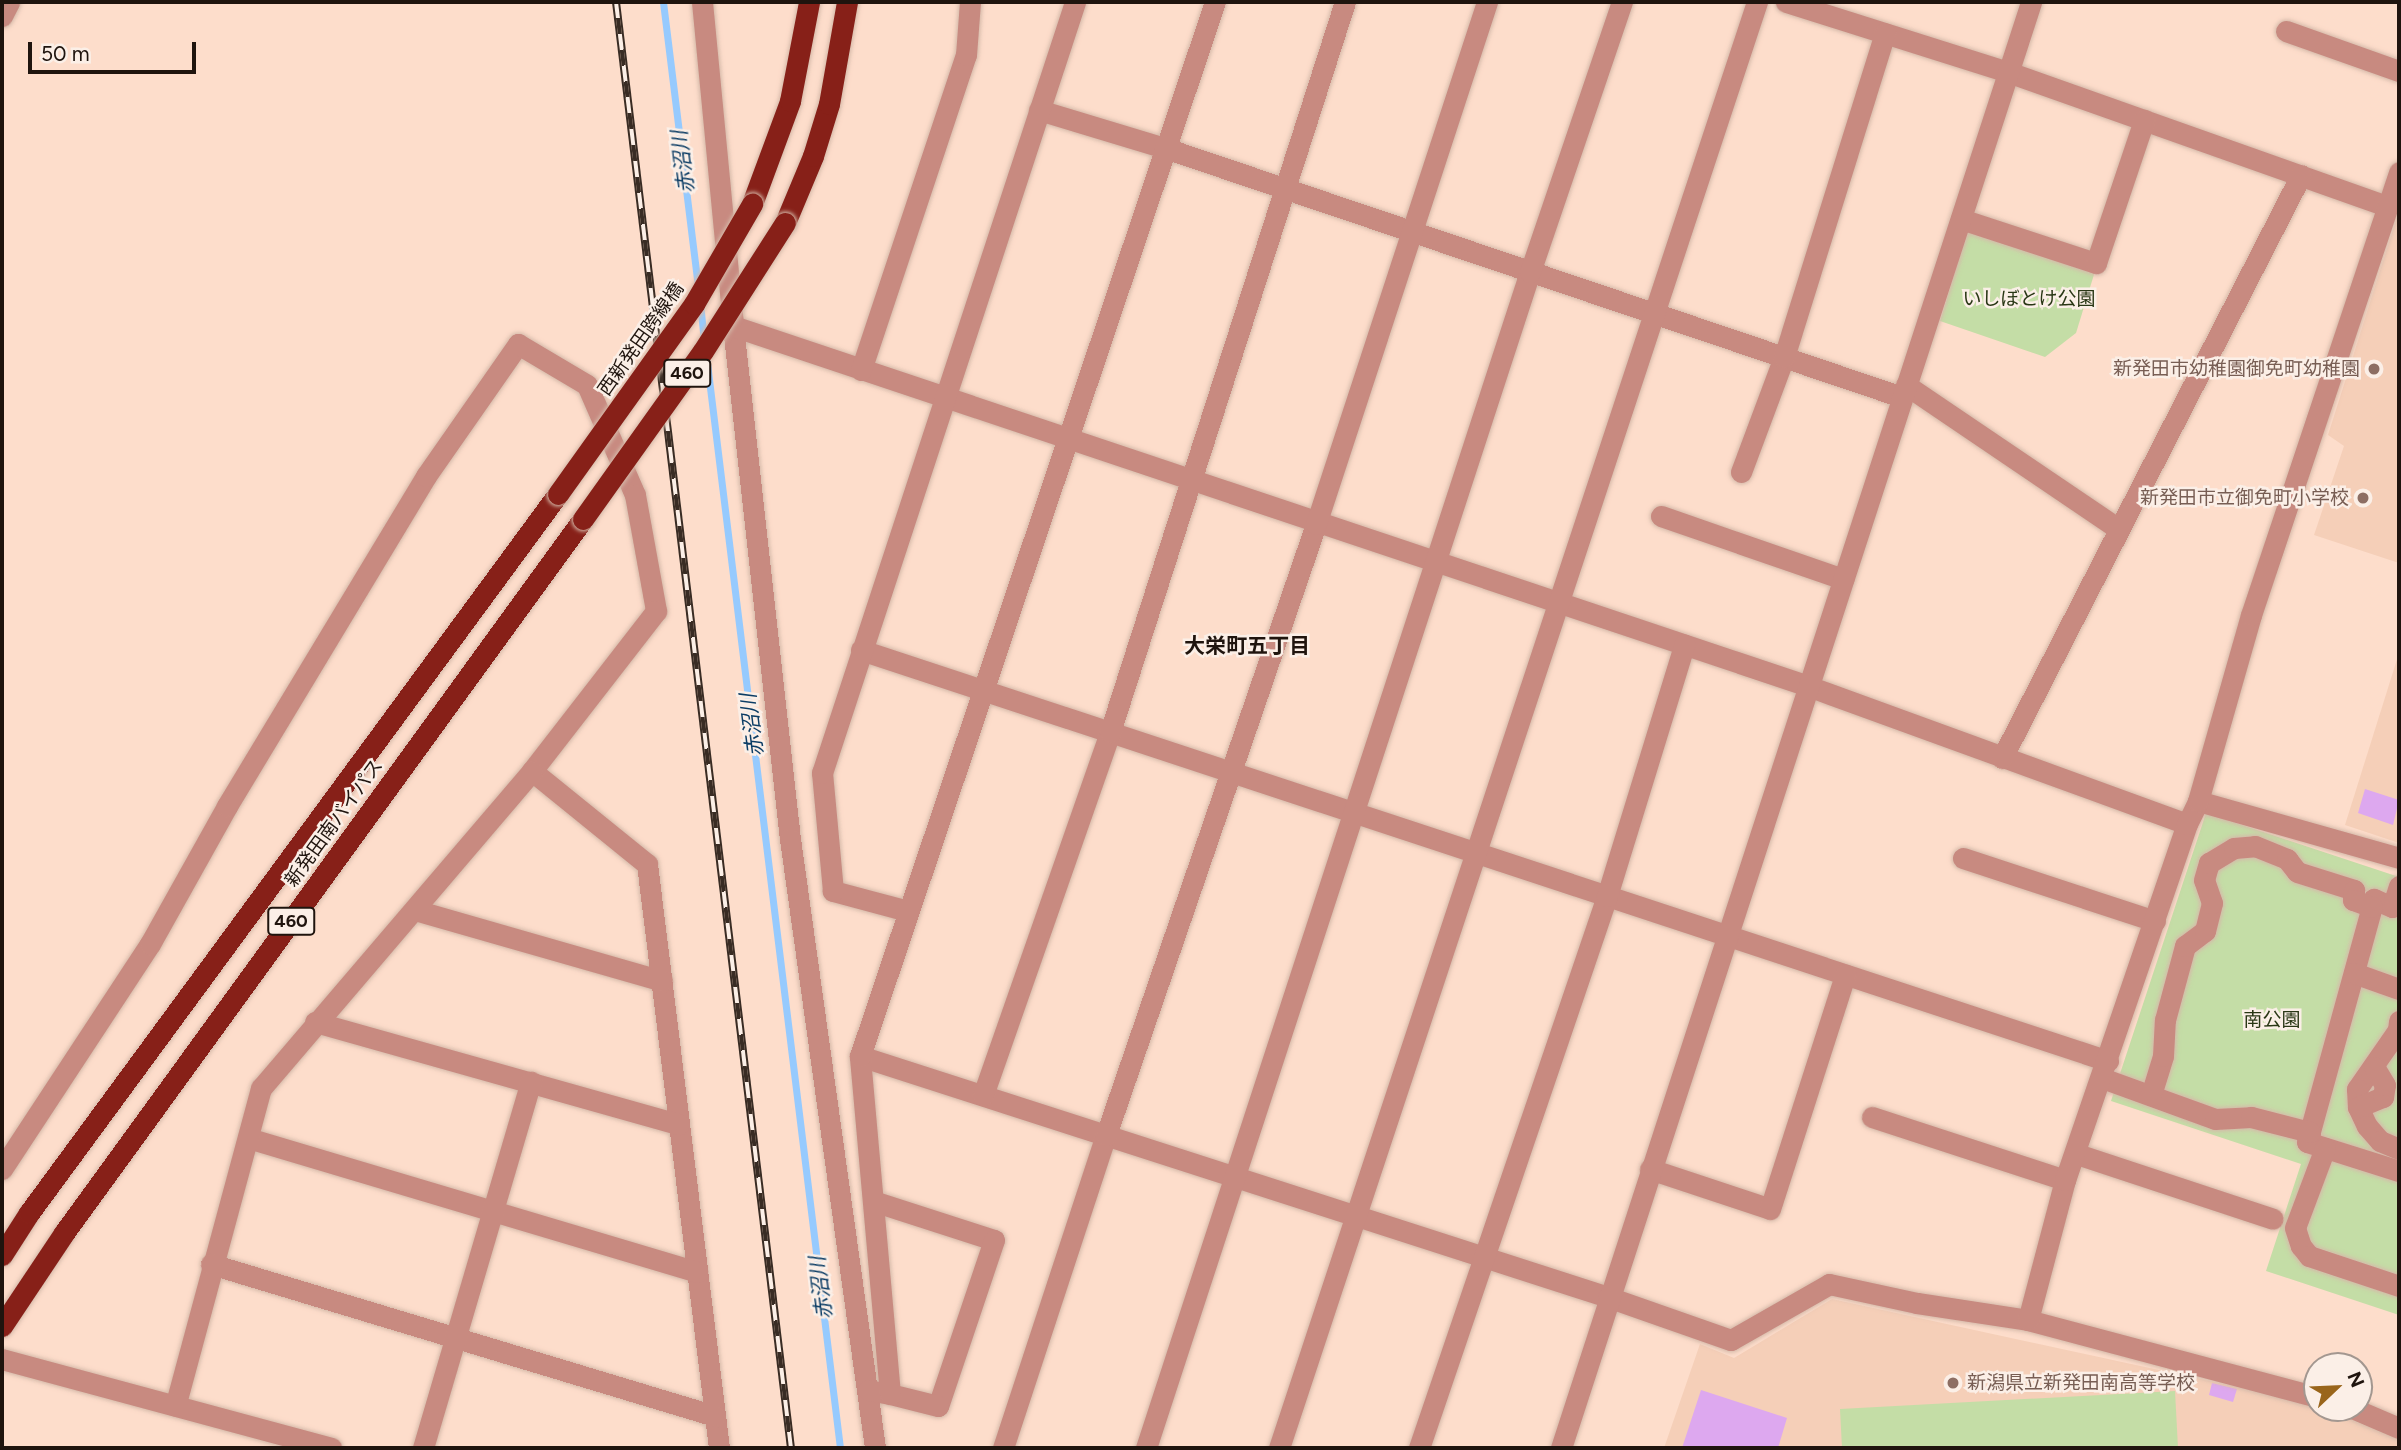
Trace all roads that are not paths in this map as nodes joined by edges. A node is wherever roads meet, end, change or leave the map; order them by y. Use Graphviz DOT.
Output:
graph roads {
  1 [pos="9,2"];
  2 [pos="702,2"];
  3 [pos="809,2"];
  4 [pos="847,2"];
  5 [pos="970,2"];
  6 [pos="1075,2"];
  7 [pos="1215,2"];
  8 [pos="1345,2"];
  9 [pos="1487,2"];
  10 [pos="1622,2"];
  11 [pos="1757,2"];
  12 [pos="1786,2"];
  13 [pos="2032,2"];
  14 [pos="2,16"];
  15 [pos="2286,32"];
  16 [pos="1885,33"];
  17 [pos="2399,71"];
  18 [pos="2008,72"];
  19 [pos="1039,110"];
  20 [pos="2144,120"];
  21 [pos="1165,148"];
  22 [pos="2301,175"];
  23 [pos="2398,180"];
  24 [pos="1286,189"];
  25 [pos="2388,205"];
  26 [pos="1961,219"];
  27 [pos="1411,231"];
  28 [pos="1530,272"];
  29 [pos="1654,313"];
  30 [pos="733,326"];
  31 [pos="1784,357"];
  32 [pos="861,370"];
  33 [pos="1904,391"];
  34 [pos="944,398"];
  35 [pos="1065,439"];
  36 [pos="1741,472"];
  37 [pos="1189,481"];
  38 [pos="558,494"];
  39 [pos="1661,516"];
  40 [pos="1316,524"];
  41 [pos="2119,529"];
  42 [pos="1435,564"];
  43 [pos="1843,579"];
  44 [pos="1558,604"];
  45 [pos="1684,645"];
  46 [pos="862,650"];
  47 [pos="1808,686"];
  48 [pos="982,689"];
  49 [pos="1111,732"];
  50 [pos="2002,758"];
  51 [pos="532,771"];
  52 [pos="1231,772"];
  53 [pos="2198,801"];
  54 [pos="1355,813"];
  55 [pos="2187,824"];
  56 [pos="1475,853"];
  57 [pos="1963,858"];
  58 [pos="2399,858"];
  59 [pos="2399,886"];
  60 [pos="1607,896"];
  61 [pos="2372,907"];
  62 [pos="415,910"];
  63 [pos="908,911"];
  64 [pos="2155,921"];
  65 [pos="1726,936"];
  66 [pos="2354,973"];
  67 [pos="1845,975"];
  68 [pos="662,981"];
  69 [pos="2394,987"];
  70 [pos="2399,1012"];
  71 [pos="2399,1021"];
  72 [pos="315,1022"];
  73 [pos="860,1056"];
  74 [pos="2385,1062"];
  75 [pos="2105,1069"];
  76 [pos="531,1083"];
  77 [pos="983,1095"];
  78 [pos="2151,1096"];
  79 [pos="1872,1117"];
  80 [pos="679,1124"];
  81 [pos="1106,1135"];
  82 [pos="248,1138"];
  83 [pos="2317,1140"];
  84 [pos="2077,1154"];
  85 [pos="2398,1157"];
  86 [pos="2,1169"];
  87 [pos="1650,1169"];
  88 [pos="1236,1177"];
  89 [pos="2066,1180"];
  90 [pos="873,1201"];
  91 [pos="493,1211"];
  92 [pos="1356,1215"];
  93 [pos="2273,1219"];
  94 [pos="2,1255"];
  95 [pos="1483,1256"];
  96 [pos="211,1264"];
  97 [pos="697,1272"];
  98 [pos="2399,1286"];
  99 [pos="1608,1297"];
  100 [pos="2028,1320"];
  101 [pos="2,1326"];
  102 [pos="456,1338"];
  103 [pos="2,1359"];
  104 [pos="868,1390"];
  105 [pos="2303,1393"];
  106 [pos="890,1394"];
  107 [pos="175,1406"];
  108 [pos="715,1416"];
  109 [pos="2373,1417"];
  110 [pos="2399,1428"];
  111 [pos="331,1448"];
  112 [pos="423,1448"];
  113 [pos="719,1448"];
  114 [pos="875,1448"];
  115 [pos="1003,1448"];
  116 [pos="1146,1448"];
  117 [pos="1279,1448"];
  118 [pos="1419,1448"];
  119 [pos="1561,1448"];
  1 -- 14 [label="street"];
  2 -- 30 [label="street"];
  3 -- 38 [label="highway, 西新発田跨線橋 / 460, bridge"];
  4 -- 101 [label="highway, 新発田南バイパス / 460, bridge"];
  5 -- 32 [label="street"];
  6 -- 19 [label="street"];
  7 -- 21 [label="street"];
  8 -- 24 [label="street"];
  9 -- 27 [label="street"];
  10 -- 28 [label="street"];
  11 -- 29 [label="street"];
  12 -- 16 [label="street"];
  13 -- 18 [label="street"];
  15 -- 17 [label="street"];
  16 -- 18 [label="street"];
  16 -- 31 [label="street"];
  18 -- 20 [label="street"];
  18 -- 26 [label="street"];
  19 -- 21 [label="street"];
  19 -- 34 [label="street"];
  20 -- 22 [label="street"];
  20 -- 26 [label="street"];
  21 -- 24 [label="street"];
  21 -- 35 [label="street"];
  22 -- 25 [label="street"];
  22 -- 41 [label="street"];
  23 -- 25 [label="street"];
  24 -- 27 [label="street"];
  24 -- 37 [label="street"];
  25 -- 53 [label="street"];
  26 -- 33 [label="street"];
  27 -- 28 [label="street"];
  27 -- 40 [label="street"];
  28 -- 29 [label="street"];
  28 -- 42 [label="street"];
  29 -- 31 [label="street"];
  29 -- 44 [label="street"];
  30 -- 32 [label="street"];
  30 -- 104 [label="street"];
  31 -- 33 [label="street"];
  31 -- 36 [label="street"];
  32 -- 34 [label="street"];
  33 -- 41 [label="street"];
  33 -- 43 [label="street"];
  34 -- 35 [label="street"];
  34 -- 46 [label="street"];
  35 -- 37 [label="street"];
  35 -- 48 [label="street"];
  37 -- 40 [label="street"];
  37 -- 49 [label="street"];
  38 -- 94 [label="highway, 新発田南バイパス / 460"];
  39 -- 43 [label="street"];
  40 -- 42 [label="street"];
  40 -- 52 [label="street"];
  41 -- 50 [label="street"];
  42 -- 44 [label="street"];
  42 -- 54 [label="street"];
  43 -- 47 [label="street"];
  44 -- 45 [label="street"];
  44 -- 56 [label="street"];
  45 -- 47 [label="street"];
  45 -- 60 [label="street"];
  46 -- 48 [label="street"];
  46 -- 63 [label="street"];
  47 -- 50 [label="street"];
  47 -- 65 [label="street"];
  48 -- 49 [label="street"];
  48 -- 63 [label="street"];
  49 -- 52 [label="street"];
  49 -- 77 [label="street"];
  50 -- 55 [label="street"];
  51 -- 62 [label="street"];
  51 -- 68 [label="street"];
  51 -- 86 [label="street"];
  52 -- 54 [label="street"];
  52 -- 81 [label="street"];
  53 -- 55 [label="street"];
  53 -- 58 [label="street"];
  54 -- 56 [label="street"];
  54 -- 88 [label="street"];
  55 -- 64 [label="street"];
  56 -- 60 [label="street"];
  56 -- 92 [label="street"];
  57 -- 64 [label="street"];
  59 -- 61 [label="street"];
  60 -- 65 [label="street"];
  60 -- 95 [label="street"];
  61 -- 66 [label="street"];
  61 -- 78 [label="street"];
  62 -- 68 [label="street"];
  62 -- 72 [label="street"];
  63 -- 73 [label="street"];
  64 -- 75 [label="street"];
  65 -- 67 [label="street"];
  65 -- 87 [label="street"];
  66 -- 69 [label="street"];
  66 -- 83 [label="street"];
  67 -- 75 [label="street"];
  67 -- 87 [label="street"];
  68 -- 80 [label="street"];
  69 -- 70 [label="street"];
  71 -- 74 [label="street"];
  72 -- 76 [label="street"];
  72 -- 82 [label="street"];
  73 -- 77 [label="street"];
  73 -- 90 [label="street"];
  74 -- 85 [label="street"];
  75 -- 78 [label="street"];
  75 -- 84 [label="street"];
  76 -- 80 [label="street"];
  76 -- 91 [label="street"];
  77 -- 81 [label="street"];
  78 -- 83 [label="street"];
  79 -- 89 [label="street"];
  80 -- 97 [label="street"];
  81 -- 88 [label="street"];
  81 -- 115 [label="street"];
  82 -- 91 [label="street"];
  82 -- 96 [label="street"];
  83 -- 85 [label="street"];
  83 -- 98 [label="street"];
  84 -- 89 [label="street"];
  84 -- 93 [label="street"];
  87 -- 99 [label="street"];
  88 -- 92 [label="street"];
  88 -- 116 [label="street"];
  89 -- 100 [label="street"];
  90 -- 106 [label="street"];
  90 -- 106 [label="street"];
  91 -- 97 [label="street"];
  91 -- 102 [label="street"];
  92 -- 95 [label="street"];
  92 -- 117 [label="street"];
  95 -- 99 [label="street"];
  95 -- 118 [label="street"];
  96 -- 102 [label="street"];
  96 -- 107 [label="street"];
  97 -- 108 [label="street"];
  99 -- 100 [label="street"];
  99 -- 119 [label="street"];
  100 -- 105 [label="street"];
  102 -- 108 [label="street"];
  102 -- 112 [label="street"];
  103 -- 107 [label="street"];
  104 -- 106 [label="street"];
  104 -- 114 [label="street"];
  107 -- 111 [label="street"];
  108 -- 113 [label="street"];
  109 -- 110 [label="street"];
}
